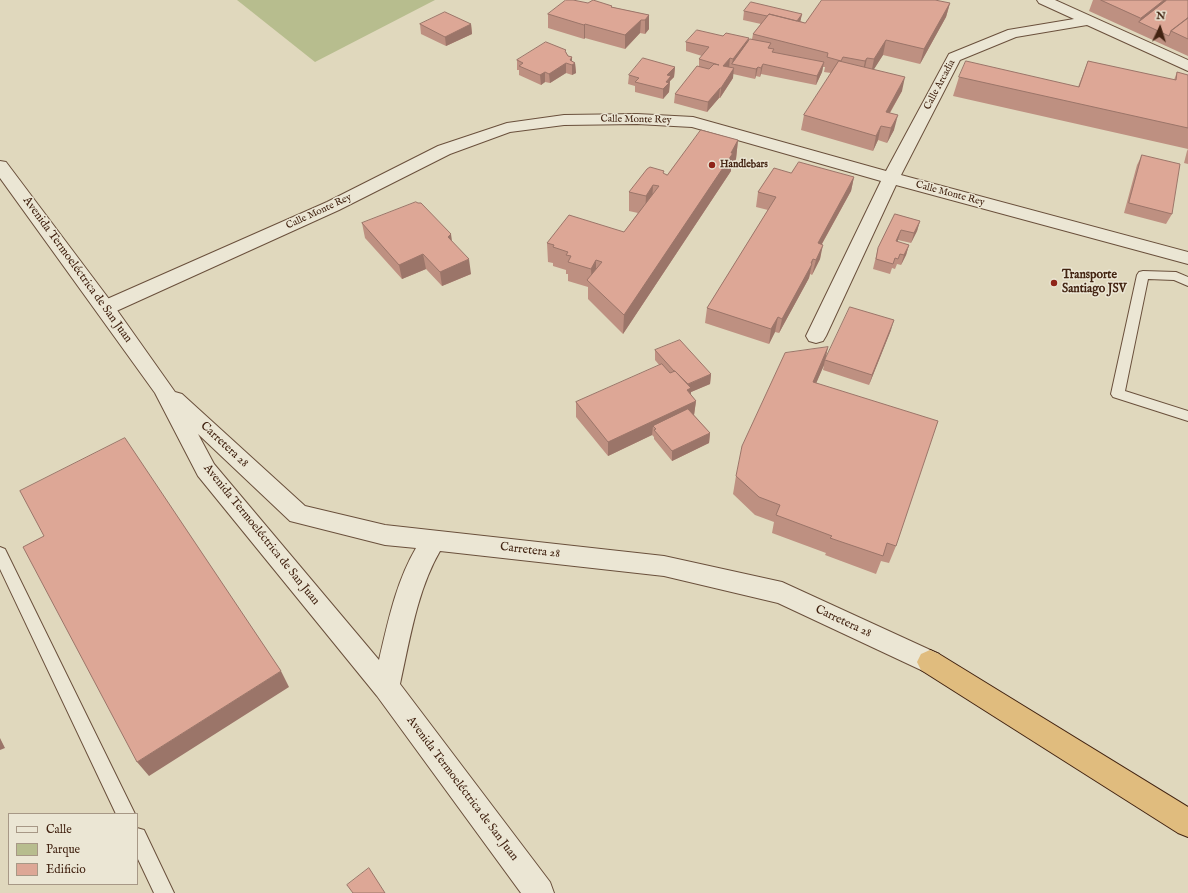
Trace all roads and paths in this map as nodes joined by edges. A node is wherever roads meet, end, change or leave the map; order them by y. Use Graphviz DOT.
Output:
graph roads {
  1 [pos="1044,0"];
  2 [pos="1087,21"];
  3 [pos="1188,66"];
  4 [pos="0,166"];
  5 [pos="891,178"];
  6 [pos="1184,257"];
  7 [pos="1176,276"];
  8 [pos="1188,282"];
  9 [pos="105,308"];
  10 [pos="816,336"];
  11 [pos="163,389"];
  12 [pos="1188,416"];
  13 [pos="434,540"];
  14 [pos="0,553"];
  15 [pos="930,662"];
  16 [pos="386,687"];
  17 [pos="126,813"];
  18 [pos="1188,823"];
  19 [pos="138,839"];
  20 [pos="164,893"];
  21 [pos="539,893"];
  1 -- 2 [label="street"];
  2 -- 3 [label="street"];
  2 -- 5 [label="street, Calle Arcadia"];
  4 -- 9 [label="street, Avenida Termoeléctrica de San Juan"];
  5 -- 6 [label="street, Calle Monte Rey"];
  5 -- 9 [label="street, Calle Monte Rey"];
  5 -- 10 [label="street, Calle Arcadia"];
  6 -- 7 [label="lane"];
  7 -- 8 [label="lane"];
  7 -- 12 [label="lane"];
  9 -- 11 [label="street, Avenida Termoeléctrica de San Juan"];
  11 -- 13 [label="street, Carretera 28"];
  11 -- 16 [label="street, Avenida Termoeléctrica de San Juan"];
  13 -- 15 [label="street, Carretera 28"];
  13 -- 16 [label="street"];
  14 -- 17 [label="lane"];
  15 -- 18 [label="highway"];
  16 -- 21 [label="street, Avenida Termoeléctrica de San Juan"];
  19 -- 20 [label="lane"];
}
